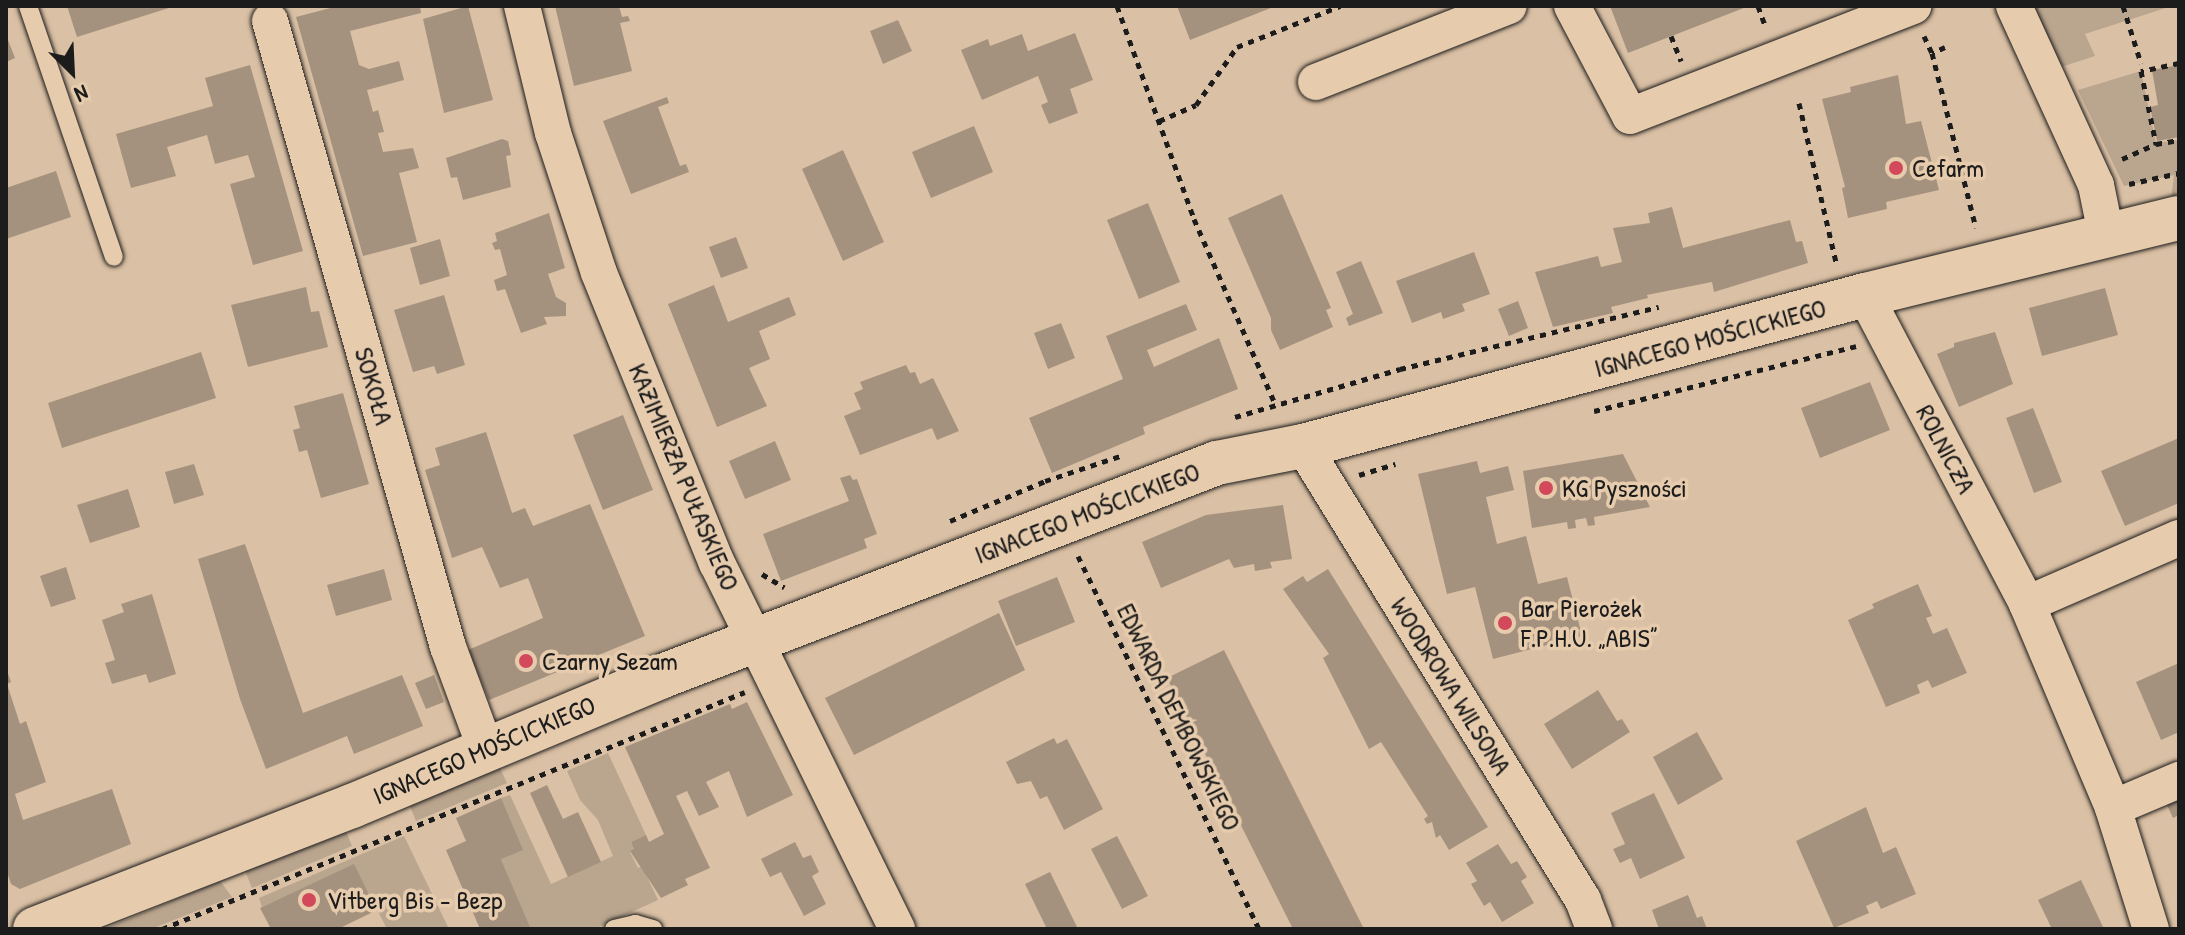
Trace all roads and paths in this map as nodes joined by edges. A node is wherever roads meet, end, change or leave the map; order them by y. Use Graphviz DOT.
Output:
graph roads {
  1 [pos="28,6"];
  2 [pos="522,6"];
  3 [pos="1117,6"];
  4 [pos="1340,6"];
  5 [pos="1509,6"];
  6 [pos="1572,6"];
  7 [pos="1913,6"];
  8 [pos="2014,6"];
  9 [pos="2123,6"];
  10 [pos="1777,20"];
  11 [pos="270,21"];
  12 [pos="1751,31"];
  13 [pos="1945,47"];
  14 [pos="1694,53"];
  15 [pos="1668,63"];
  16 [pos="2141,63"];
  17 [pos="2179,63"];
  18 [pos="1316,82"];
  19 [pos="1799,103"];
  20 [pos="1159,121"];
  21 [pos="2179,140"];
  22 [pos="2156,144"];
  23 [pos="2113,163"];
  24 [pos="2179,166"];
  25 [pos="2175,174"];
  26 [pos="2179,218"];
  27 [pos="1990,224"];
  28 [pos="1976,228"];
  29 [pos="1962,231"];
  30 [pos="2106,234"];
  31 [pos="114,257"];
  32 [pos="1836,262"];
  33 [pos="1820,266"];
  34 [pos="1858,277"];
  35 [pos="1666,305"];
  36 [pos="1862,345"];
  37 [pos="1275,404"];
  38 [pos="1585,413"];
  39 [pos="1232,418"];
  40 [pos="1303,446"];
  41 [pos="1131,452"];
  42 [pos="1410,460"];
  43 [pos="1327,484"];
  44 [pos="948,522"];
  45 [pos="1062,523"];
  46 [pos="2179,538"];
  47 [pos="758,571"];
  48 [pos="795,584"];
  49 [pos="2027,604"];
  50 [pos="757,640"];
  51 [pos="754,704"];
  52 [pos="485,747"];
  53 [pos="2179,780"];
  54 [pos="2113,808"];
  55 [pos="35,929"];
  56 [pos="162,929"];
  57 [pos="614,929"];
  58 [pos="653,929"];
  59 [pos="897,929"];
  60 [pos="1259,929"];
  61 [pos="1594,929"];
  62 [pos="2151,929"];
  1 -- 31 [label="lane"];
  2 -- 50 [label="street, KAZIMIERZA PUŁASKIEGO"];
  3 -- 20 [label="path"];
  4 -- 20 [label="path"];
  5 -- 18 [label="street"];
  6 -- 7 [label="street"];
  8 -- 30 [label="street"];
  9 -- 16 [label="path"];
  10 -- 12 [label="path"];
  11 -- 52 [label="street, SOKOŁA"];
  13 -- 28 [label="path"];
  14 -- 15 [label="path"];
  17 -- 22 [label="path"];
  19 -- 32 [label="path"];
  20 -- 37 [label="path"];
  21 -- 22 [label="path"];
  22 -- 23 [label="path"];
  24 -- 25 [label="path"];
  26 -- 30 [label="street, IGNACEGO MOŚCICKIEGO"];
  27 -- 28 [label="path"];
  28 -- 29 [label="path"];
  30 -- 34 [label="street, IGNACEGO MOŚCICKIEGO"];
  32 -- 33 [label="path"];
  32 -- 34 [label="path"];
  34 -- 40 [label="street, IGNACEGO MOŚCICKIEGO"];
  34 -- 49 [label="street, ROLNICZA"];
  35 -- 37 [label="path"];
  36 -- 38 [label="path"];
  37 -- 39 [label="path"];
  37 -- 40 [label="path"];
  40 -- 43 [label="street, WOODROWA WILSONA"];
  40 -- 45 [label="street, IGNACEGO MOŚCICKIEGO"];
  41 -- 44 [label="path"];
  42 -- 43 [label="path"];
  43 -- 61 [label="street, WOODROWA WILSONA"];
  45 -- 50 [label="street, IGNACEGO MOŚCICKIEGO"];
  45 -- 60 [label="path, EDWARDA DEMBOWSKIEGO"];
  46 -- 49 [label="street"];
  47 -- 48 [label="path"];
  49 -- 54 [label="street, ROLNICZA"];
  50 -- 52 [label="street, IGNACEGO MOŚCICKIEGO"];
  50 -- 59 [label="street, KAZIMIERZA PUŁASKIEGO"];
  51 -- 56 [label="path"];
  52 -- 55 [label="street, IGNACEGO MOŚCICKIEGO"];
  53 -- 54 [label="street"];
  54 -- 62 [label="street, ROLNICZA"];
  57 -- 58 [label="lane"];
}
